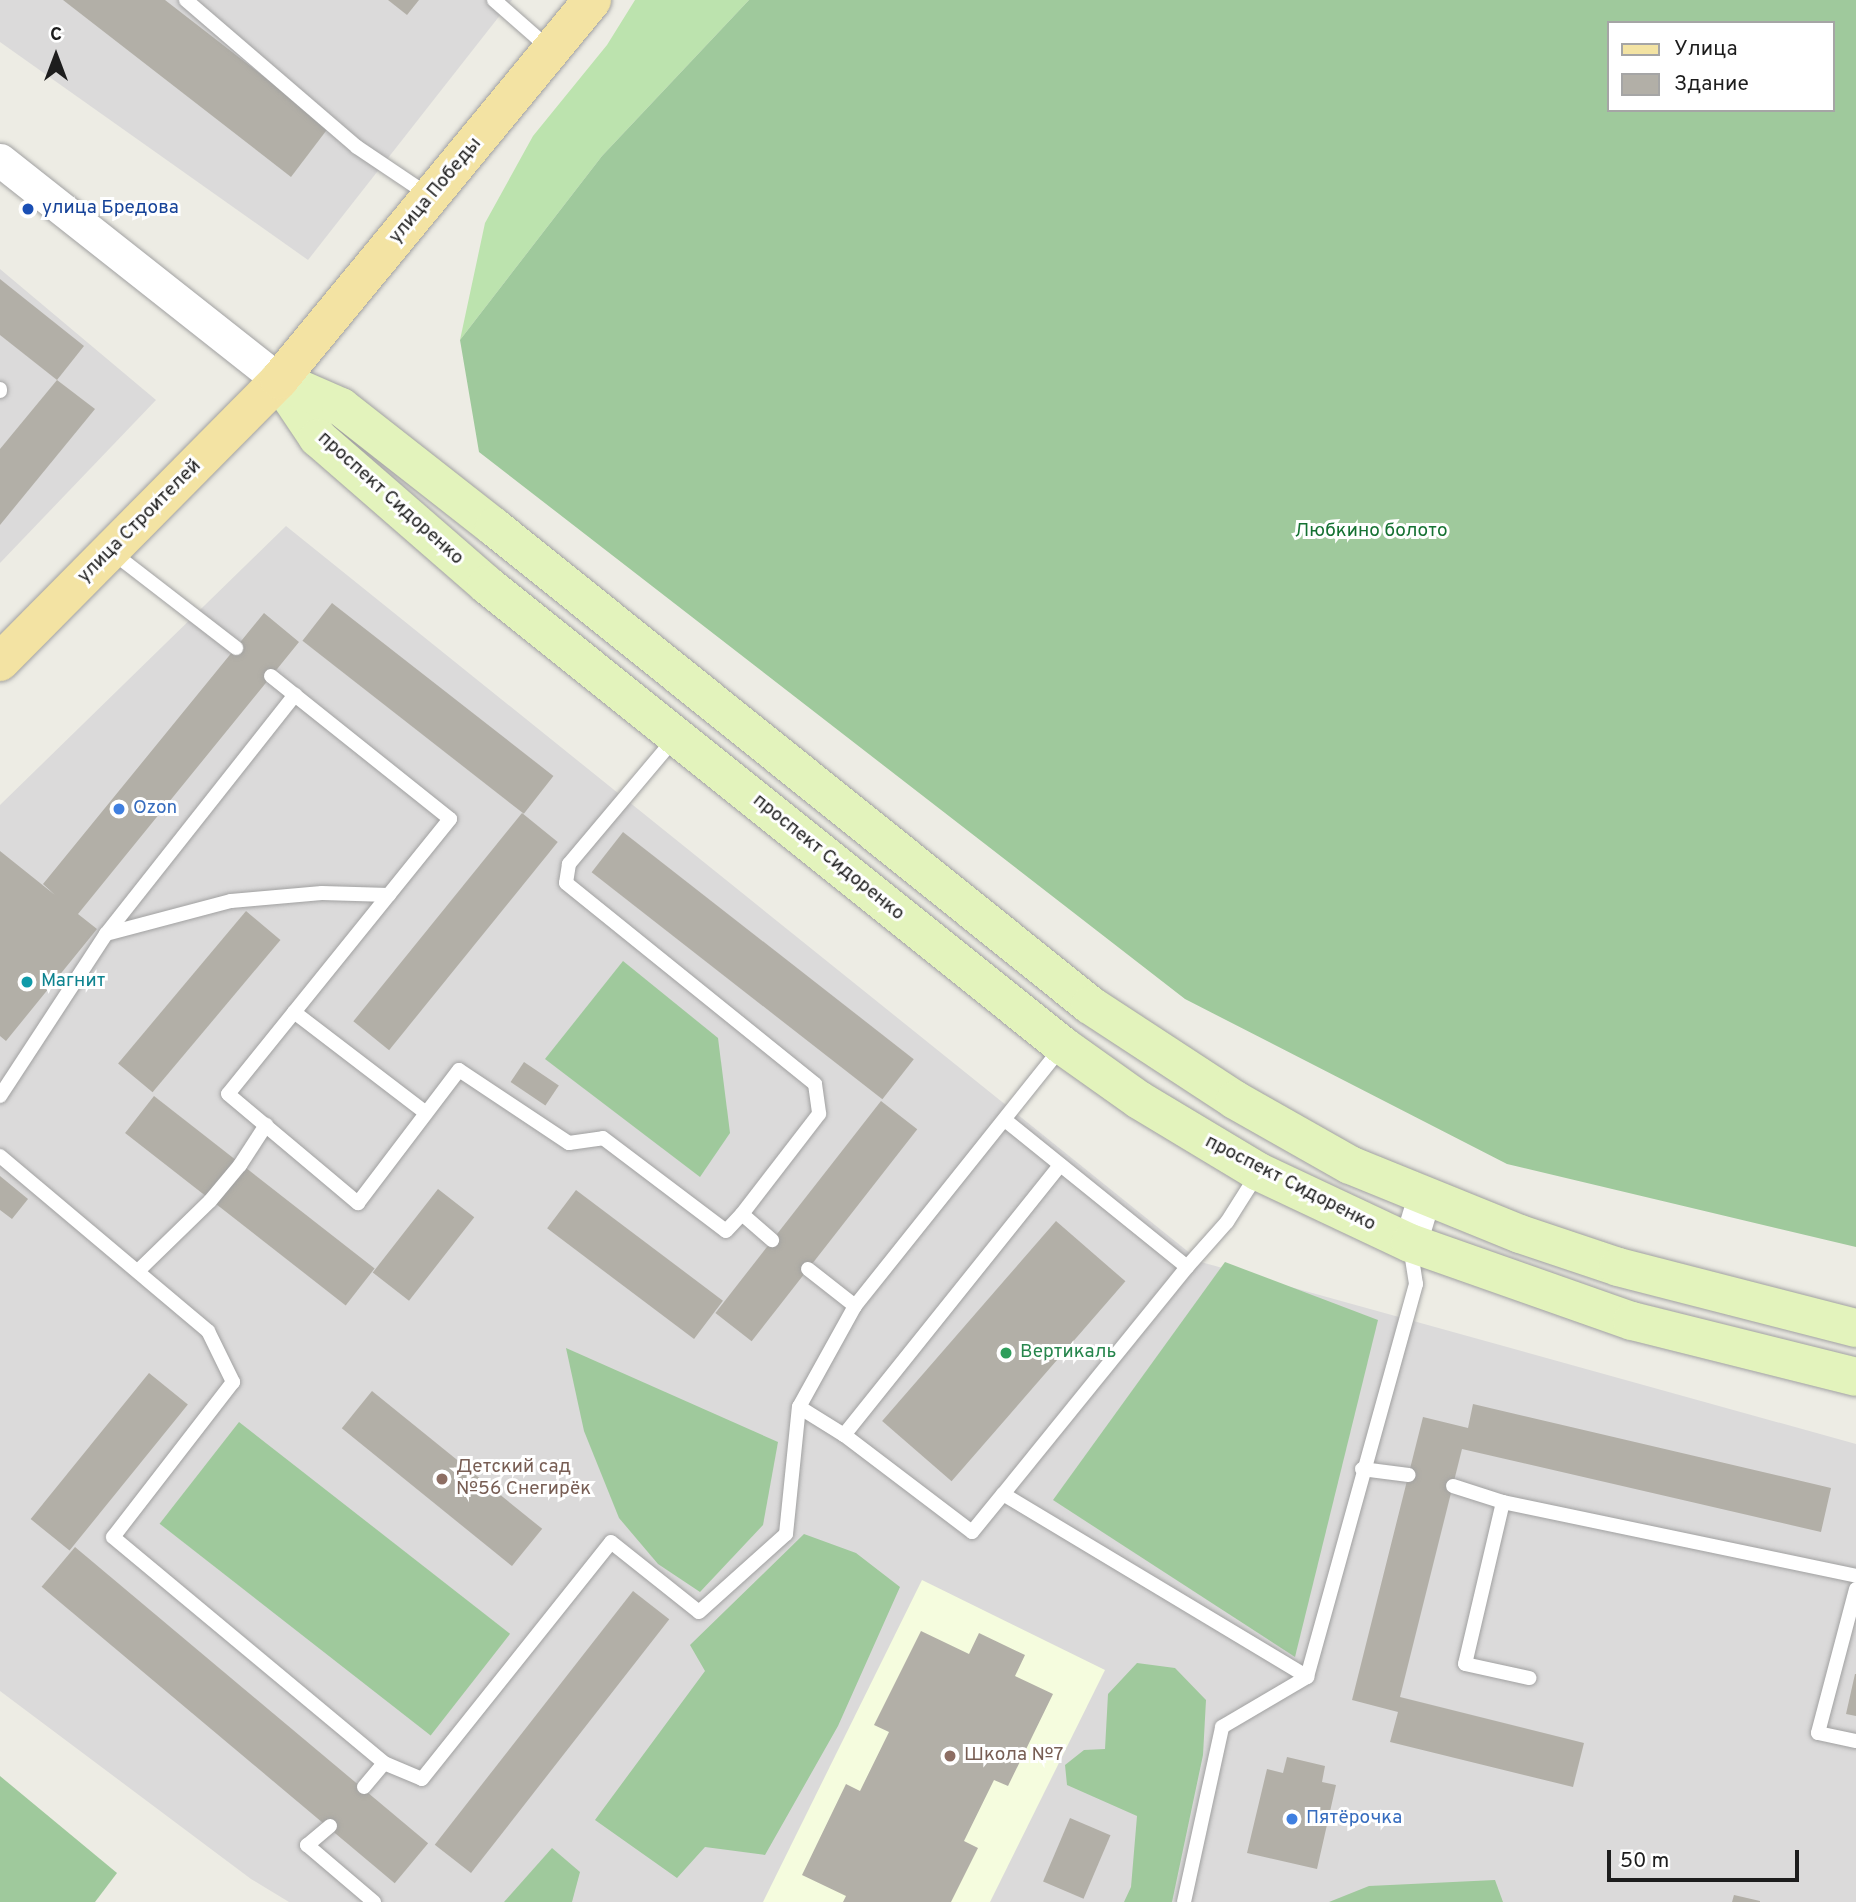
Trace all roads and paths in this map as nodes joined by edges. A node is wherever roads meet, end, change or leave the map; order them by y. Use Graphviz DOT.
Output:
graph roads {
  1 [pos="186,0"];
  2 [pos="494,0"];
  3 [pos="592,0"];
  4 [pos="552,51"];
  5 [pos="0,160"];
  6 [pos="432,197"];
  7 [pos="279,380"];
  8 [pos="112,552"];
  9 [pos="236,648"];
  10 [pos="0,662"];
  11 [pos="271,676"];
  12 [pos="295,695"];
  13 [pos="676,737"];
  14 [pos="389,895"];
  15 [pos="106,934"];
  16 [pos="294,1012"];
  17 [pos="1063,1046"];
  18 [pos="0,1096"];
  19 [pos="426,1113"];
  20 [pos="1005,1120"];
  21 [pos="266,1125"];
  22 [pos="0,1156"];
  23 [pos="1060,1165"];
  24 [pos="1259,1172"];
  25 [pos="1424,1197"];
  26 [pos="743,1214"];
  27 [pos="772,1240"];
  28 [pos="1410,1243"];
  29 [pos="1187,1267"];
  30 [pos="808,1269"];
  31 [pos="138,1271"];
  32 [pos="855,1306"];
  33 [pos="1856,1328"];
  34 [pos="1856,1377"];
  35 [pos="799,1407"];
  36 [pos="844,1435"];
  37 [pos="1362,1469"];
  38 [pos="1409,1475"];
  39 [pos="1453,1486"];
  40 [pos="1003,1494"];
  41 [pos="1503,1502"];
  42 [pos="1856,1576"];
  43 [pos="1856,1589"];
  44 [pos="1307,1677"];
  45 [pos="1529,1678"];
  46 [pos="1856,1741"];
  47 [pos="384,1763"];
  48 [pos="364,1787"];
  49 [pos="330,1826"];
  50 [pos="374,1902"];
  51 [pos="1184,1902"];
  1 -- 6 [label="lane"];
  2 -- 4 [label="lane"];
  3 -- 4 [label="main road, улица Победы"];
  4 -- 6 [label="main road, улица Победы"];
  5 -- 7 [label="street"];
  6 -- 7 [label="main road, улица Победы"];
  7 -- 8 [label="main road, улица Строителей"];
  7 -- 13 [label="main road, проспект Сидоренко"];
  7 -- 25 [label="main road, проспект Сидоренко"];
  8 -- 9 [label="lane"];
  8 -- 10 [label="main road, улица Строителей"];
  11 -- 12 [label="lane"];
  12 -- 14 [label="lane"];
  12 -- 15 [label="lane"];
  13 -- 17 [label="main road, проспект Сидоренко"];
  13 -- 26 [label="lane"];
  14 -- 15 [label="lane"];
  14 -- 16 [label="lane"];
  15 -- 18 [label="lane"];
  16 -- 19 [label="lane"];
  16 -- 21 [label="lane"];
  17 -- 20 [label="lane"];
  17 -- 24 [label="main road, проспект Сидоренко"];
  19 -- 21 [label="lane"];
  19 -- 26 [label="lane"];
  20 -- 23 [label="lane"];
  20 -- 32 [label="lane"];
  21 -- 31 [label="lane"];
  22 -- 31 [label="lane"];
  23 -- 29 [label="lane"];
  23 -- 36 [label="lane"];
  24 -- 28 [label="main road, проспект Сидоренко"];
  24 -- 29 [label="lane"];
  25 -- 28 [label="street"];
  25 -- 33 [label="main road, проспект Сидоренко"];
  26 -- 27 [label="lane"];
  28 -- 34 [label="main road, проспект Сидоренко"];
  28 -- 37 [label="lane"];
  29 -- 40 [label="lane"];
  30 -- 32 [label="lane"];
  31 -- 47 [label="lane"];
  32 -- 35 [label="lane"];
  35 -- 36 [label="lane"];
  35 -- 47 [label="lane"];
  36 -- 40 [label="lane"];
  37 -- 38 [label="lane"];
  37 -- 44 [label="lane"];
  39 -- 41 [label="lane"];
  40 -- 44 [label="lane"];
  41 -- 42 [label="lane"];
  41 -- 45 [label="lane"];
  43 -- 46 [label="lane"];
  44 -- 51 [label="lane"];
  47 -- 48 [label="lane"];
  49 -- 50 [label="lane"];
}
